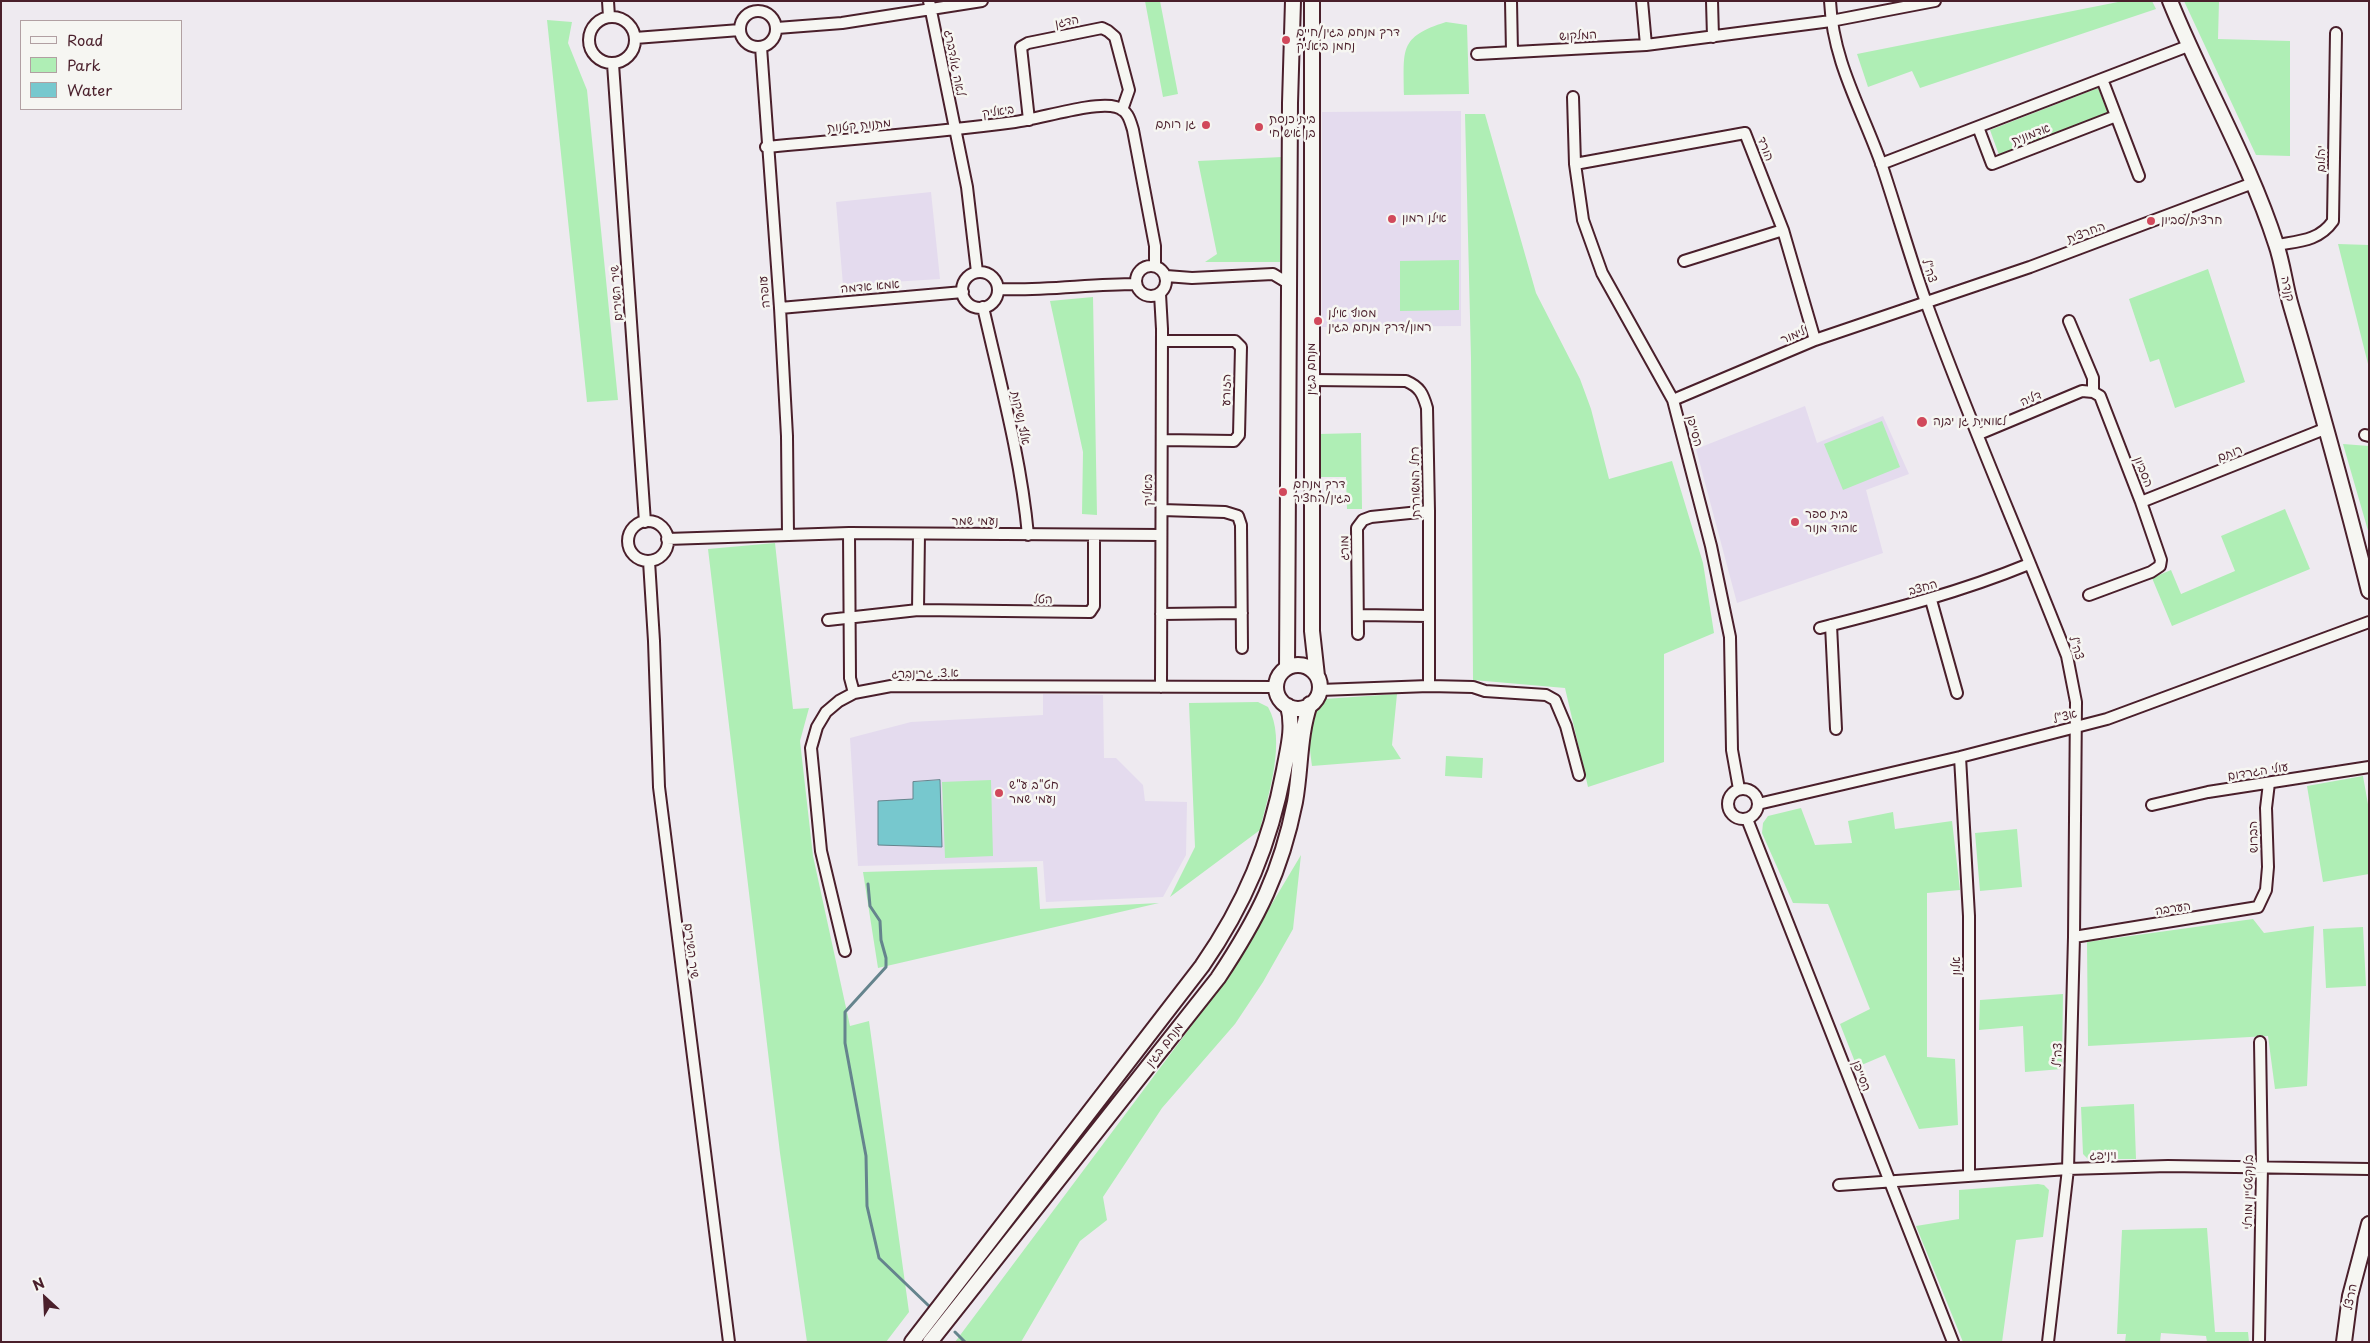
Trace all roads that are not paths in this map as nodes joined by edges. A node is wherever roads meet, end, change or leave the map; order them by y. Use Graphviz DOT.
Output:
graph roads {
  1 [pos="608,1"];
  2 [pos="982,1"];
  3 [pos="1293,1"];
  4 [pos="1312,1"];
  5 [pos="1512,1"];
  6 [pos="1642,1"];
  7 [pos="1712,1"];
  8 [pos="1830,1"];
  9 [pos="1935,1"];
  10 [pos="2170,1"];
  11 [pos="930,5"];
  12 [pos="757,6"];
  13 [pos="609,17"];
  14 [pos="1831,21"];
  15 [pos="777,28"];
  16 [pos="740,30"];
  17 [pos="2336,33"];
  18 [pos="1713,37"];
  19 [pos="635,38"];
  20 [pos="1646,45"];
  21 [pos="2188,46"];
  22 [pos="761,47"];
  23 [pos="1512,52"];
  24 [pos="1477,54"];
  25 [pos="613,64"];
  26 [pos="2102,79"];
  27 [pos="1573,96"];
  28 [pos="1122,110"];
  29 [pos="2116,116"];
  30 [pos="1029,120"];
  31 [pos="1978,127"];
  32 [pos="954,130"];
  33 [pos="766,147"];
  34 [pos="1575,164"];
  35 [pos="1881,164"];
  36 [pos="2139,176"];
  37 [pos="2253,182"];
  38 [pos="1783,230"];
  39 [pos="2277,245"];
  40 [pos="1684,261"];
  41 [pos="1288,263"];
  42 [pos="1155,266"];
  43 [pos="976,272"];
  44 [pos="1273,274"];
  45 [pos="1288,283"];
  46 [pos="1136,284"];
  47 [pos="1164,286"];
  48 [pos="998,289"];
  49 [pos="962,292"];
  50 [pos="1926,302"];
  51 [pos="983,307"];
  52 [pos="780,308"];
  53 [pos="2069,321"];
  54 [pos="1815,340"];
  55 [pos="1162,341"];
  56 [pos="1312,380"];
  57 [pos="2093,392"];
  58 [pos="1674,400"];
  59 [pos="2327,428"];
  60 [pos="1979,434"];
  61 [pos="1162,440"];
  62 [pos="2141,502"];
  63 [pos="1162,510"];
  64 [pos="1429,511"];
  65 [pos="646,522"];
  66 [pos="849,533"];
  67 [pos="788,534"];
  68 [pos="919,534"];
  69 [pos="1028,535"];
  70 [pos="1094,535"];
  71 [pos="1161,536"];
  72 [pos="667,539"];
  73 [pos="649,561"];
  74 [pos="2029,564"];
  75 [pos="2369,590"];
  76 [pos="2090,595"];
  77 [pos="1931,600"];
  78 [pos="918,610"];
  79 [pos="1242,613"];
  80 [pos="1161,614"];
  81 [pos="1358,615"];
  82 [pos="1429,616"];
  83 [pos="850,617"];
  84 [pos="828,620"];
  85 [pos="2369,622"];
  86 [pos="1831,626"];
  87 [pos="1820,628"];
  88 [pos="1358,634"];
  89 [pos="1242,648"];
  90 [pos="1287,668"];
  91 [pos="1317,676"];
  92 [pos="1429,686"];
  93 [pos="1161,687"];
  94 [pos="1276,687"];
  95 [pos="1320,690"];
  96 [pos="854,693"];
  97 [pos="1957,693"];
  98 [pos="1310,704"];
  99 [pos="1288,706"];
  100 [pos="2077,727"];
  101 [pos="1836,728"];
  102 [pos="1960,757"];
  103 [pos="2369,767"];
  104 [pos="1579,775"];
  105 [pos="2269,783"];
  106 [pos="1739,789"];
  107 [pos="1758,804"];
  108 [pos="2152,805"];
  109 [pos="1747,818"];
  110 [pos="2266,890"];
  111 [pos="2074,937"];
  112 [pos="845,951"];
  113 [pos="2260,1042"];
  114 [pos="2262,1166"];
  115 [pos="2068,1169"];
  116 [pos="2369,1169"];
  117 [pos="1969,1176"];
  118 [pos="1888,1181"];
  119 [pos="1840,1185"];
  120 [pos="2369,1224"];
  121 [pos="729,1342"];
  122 [pos="912,1342"];
  123 [pos="930,1342"];
  124 [pos="1953,1342"];
  125 [pos="2048,1342"];
  126 [pos="2259,1342"];
  127 [pos="2344,1342"];
  1 -- 13 [label="street"];
  2 -- 11 [label="street"];
  3 -- 41 [label="main road, מנחם בגין"];
  4 -- 56 [label="main road, מנחם בגין"];
  5 -- 23 [label="street"];
  6 -- 20 [label="street"];
  7 -- 18 [label="street"];
  8 -- 14 [label="street, צה\"ל"];
  9 -- 14 [label="street, המלקוש"];
  10 -- 21 [label="main road, קנדה"];
  11 -- 15 [label="street"];
  11 -- 32 [label="street, לאה גולדברג"];
  12 -- 15 [label="street"];
  12 -- 16 [label="street"];
  13 -- 19 [label="street"];
  13 -- 25 [label="street"];
  14 -- 18 [label="street, המלקוש"];
  14 -- 35 [label="street, צה\"ל"];
  15 -- 22 [label="street"];
  16 -- 19 [label="street"];
  16 -- 22 [label="street"];
  17 -- 39 [label="street, יהלום"];
  18 -- 20 [label="street, המלקוש"];
  19 -- 25 [label="street"];
  20 -- 23 [label="street, המלקוש"];
  21 -- 26 [label="street"];
  21 -- 37 [label="main road, קנדה"];
  22 -- 33 [label="street, עופרה"];
  23 -- 24 [label="street, המלקוש"];
  25 -- 65 [label="street, שיר השירים"];
  26 -- 29 [label="street"];
  26 -- 31 [label="street"];
  27 -- 34 [label="street, הסייפן"];
  28 -- 30 [label="street, ביאליק"];
  28 -- 30 [label="street, הדגן"];
  28 -- 42 [label="street"];
  29 -- 31 [label="street, אדמונית"];
  29 -- 36 [label="street"];
  30 -- 32 [label="street, ביאליק"];
  31 -- 35 [label="street"];
  32 -- 33 [label="street, מתנות קטנות"];
  32 -- 43 [label="street"];
  33 -- 52 [label="street, עופרה"];
  34 -- 38 [label="street, הורד"];
  34 -- 58 [label="street, הסייפן"];
  35 -- 50 [label="street, צה\"ל"];
  37 -- 39 [label="main road, קנדה"];
  37 -- 50 [label="street, החרצית"];
  38 -- 40 [label="street"];
  38 -- 54 [label="street, הורד"];
  39 -- 59 [label="main road, קנדה"];
  41 -- 44 [label="street"];
  41 -- 45 [label="main road, מנחם בגין"];
  42 -- 46 [label="street"];
  42 -- 47 [label="street"];
  43 -- 48 [label="street"];
  43 -- 49 [label="street"];
  44 -- 45 [label="street"];
  44 -- 47 [label="street"];
  45 -- 90 [label="main road, מנחם בגין"];
  46 -- 47 [label="street"];
  46 -- 48 [label="street"];
  47 -- 55 [label="street, ביאליק"];
  48 -- 51 [label="street"];
  49 -- 51 [label="street"];
  49 -- 52 [label="street, אמא אדמה"];
  50 -- 54 [label="street, לימור"];
  50 -- 60 [label="street, צה\"ל"];
  51 -- 69 [label="street, אלף נשיקות"];
  52 -- 67 [label="street, עופרה"];
  53 -- 57 [label="street, הסביון"];
  54 -- 58 [label="street, לימור"];
  55 -- 61 [label="street, ביאליק"];
  55 -- 61 [label="street, הזורע"];
  56 -- 64 [label="street, רחל המשוררת"];
  56 -- 91 [label="main road, מנחם בגין"];
  57 -- 60 [label="street, דליה"];
  57 -- 62 [label="street, הסביון"];
  58 -- 106 [label="street, הסייפן"];
  59 -- 62 [label="street, רותם"];
  59 -- 75 [label="main road, קנדה"];
  60 -- 74 [label="street, צה\"ל"];
  61 -- 63 [label="street, ביאליק"];
  62 -- 76 [label="street, הסביון"];
  63 -- 71 [label="street, ביאליק"];
  63 -- 79 [label="street"];
  64 -- 81 [label="street, מורג"];
  64 -- 82 [label="street, רחל המשוררת"];
  65 -- 72 [label="street"];
  65 -- 73 [label="street"];
  66 -- 67 [label="street, נעמי שמר"];
  66 -- 68 [label="street, נעמי שמר"];
  66 -- 83 [label="street"];
  67 -- 72 [label="street, נעמי שמר"];
  68 -- 69 [label="street, נעמי שמר"];
  68 -- 78 [label="street"];
  69 -- 70 [label="street, נעמי שמר"];
  70 -- 71 [label="street, נעמי שמר"];
  70 -- 78 [label="street, הטל"];
  71 -- 80 [label="street, ביאליק"];
  72 -- 73 [label="street"];
  73 -- 121 [label="street, שיר השירים"];
  74 -- 77 [label="street, החצב"];
  74 -- 100 [label="street, צה\"ל"];
  77 -- 86 [label="street, החצב"];
  77 -- 97 [label="street"];
  78 -- 83 [label="street, הטל"];
  79 -- 80 [label="street"];
  79 -- 89 [label="street"];
  80 -- 93 [label="street, ביאליק"];
  81 -- 82 [label="street"];
  81 -- 88 [label="street, מורג"];
  82 -- 92 [label="street, רחל המשוררת"];
  83 -- 84 [label="street, הטל"];
  83 -- 96 [label="street"];
  85 -- 100 [label="street, אצ\"ל"];
  86 -- 87 [label="street, החצב"];
  86 -- 101 [label="street"];
  90 -- 91 [label="main road"];
  90 -- 94 [label="main road"];
  91 -- 95 [label="main road"];
  92 -- 95 [label="street"];
  92 -- 104 [label="street"];
  93 -- 94 [label="street, א.צ. גרינברג"];
  93 -- 96 [label="street, א.צ. גרינברג"];
  94 -- 99 [label="main road"];
  95 -- 98 [label="main road"];
  96 -- 112 [label="street, א.צ. גרינברג"];
  98 -- 99 [label="main road"];
  98 -- 123 [label="main road, מנחם בגין"];
  99 -- 122 [label="main road, מנחם בגין"];
  100 -- 102 [label="street, אצ\"ל"];
  100 -- 111 [label="street, צה\"ל"];
  102 -- 107 [label="street, אצ\"ל"];
  102 -- 117 [label="street, אלון"];
  103 -- 105 [label="street, עולי הגרדום"];
  105 -- 108 [label="street, עולי הגרדום"];
  105 -- 110 [label="street, הברוש"];
  106 -- 107 [label="street"];
  106 -- 109 [label="street"];
  107 -- 109 [label="street"];
  109 -- 118 [label="street, הסייפן"];
  110 -- 111 [label="street, הערבה"];
  111 -- 115 [label="street, צה\"ל"];
  113 -- 114 [label="street, בלנקשטיין מורלי"];
  114 -- 115 [label="street, ויניפג"];
  114 -- 116 [label="street, ויניפג"];
  114 -- 126 [label="street, בלנקשטיין מורלי"];
  115 -- 117 [label="street, ויניפג"];
  115 -- 125 [label="street, צה\"ל"];
  117 -- 118 [label="street, ויניפג"];
  118 -- 119 [label="street, ויניפג"];
  118 -- 124 [label="street, הסייפן"];
  120 -- 127 [label="main road, הרצל"];
}
